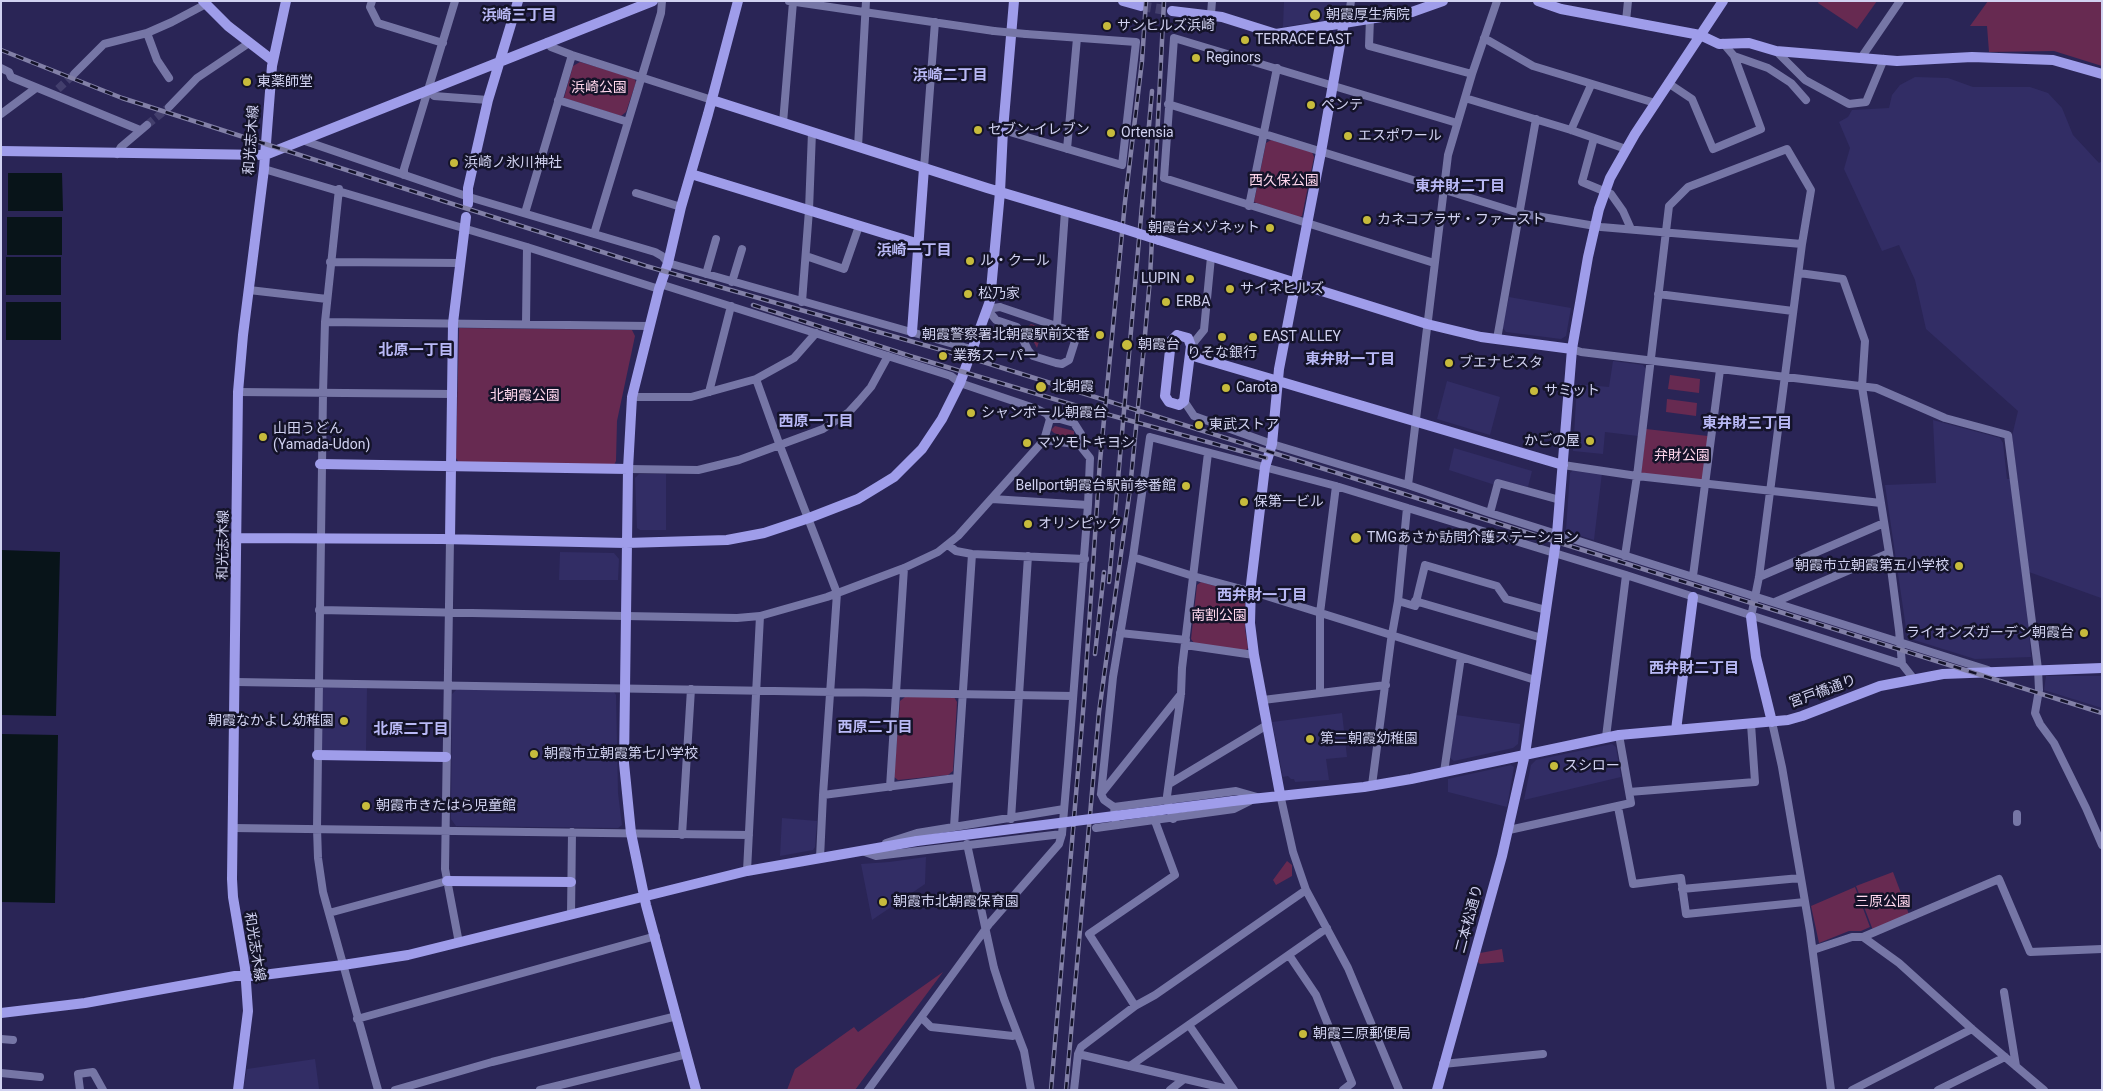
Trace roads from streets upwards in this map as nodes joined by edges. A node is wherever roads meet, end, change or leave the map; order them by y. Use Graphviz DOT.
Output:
graph roads {
  1 [pos="286,1"];
  2 [pos="372,1"];
  3 [pos="455,1"];
  4 [pos="518,1"];
  5 [pos="653,1"];
  6 [pos="662,1"];
  7 [pos="738,1"];
  8 [pos="866,1"];
  9 [pos="1014,1"];
  10 [pos="1212,1"];
  11 [pos="1351,1"];
  12 [pos="1443,1"];
  13 [pos="1497,1"];
  14 [pos="1538,1"];
  15 [pos="1628,1"];
  16 [pos="1723,1"];
  17 [pos="1900,1"];
  18 [pos="791,2"];
  19 [pos="204,3"];
  20 [pos="1172,11"];
  21 [pos="865,13"];
  22 [pos="1211,14"];
  23 [pos="1370,18"];
  24 [pos="1346,21"];
  25 [pos="1626,21"];
  26 [pos="935,22"];
  27 [pos="147,33"];
  28 [pos="1700,35"];
  29 [pos="1077,38"];
  30 [pos="1484,38"];
  31 [pos="248,42"];
  32 [pos="547,42"];
  33 [pos="443,43"];
  34 [pos="1724,44"];
  35 [pos="1776,51"];
  36 [pos="572,55"];
  37 [pos="1734,56"];
  38 [pos="1861,58"];
  39 [pos="1884,59"];
  40 [pos="272,60"];
  41 [pos="500,60"];
  42 [pos="1,68"];
  43 [pos="1277,68"];
  44 [pos="74,74"];
  45 [pos="1472,74"];
  46 [pos="2102,74"];
  47 [pos="641,76"];
  48 [pos="169,78"];
  49 [pos="1668,83"];
  50 [pos="1591,85"];
  51 [pos="1333,86"];
  52 [pos="36,88"];
  53 [pos="428,90"];
  54 [pos="1465,98"];
  55 [pos="488,100"];
  56 [pos="558,100"];
  57 [pos="712,100"];
  58 [pos="1806,100"];
  59 [pos="1655,103"];
  60 [pos="1168,104"];
  61 [pos="169,107"];
  62 [pos="1,114"];
  63 [pos="1536,119"];
  64 [pos="628,122"];
  65 [pos="783,123"];
  66 [pos="1457,123"];
  67 [pos="147,124"];
  68 [pos="140,130"];
  69 [pos="1003,130"];
  70 [pos="1571,130"];
  71 [pos="812,132"];
  72 [pos="1264,134"];
  73 [pos="1594,138"];
  74 [pos="301,140"];
  75 [pos="858,147"];
  76 [pos="1068,149"];
  77 [pos="1626,149"];
  78 [pos="1,151"];
  79 [pos="1321,152"];
  80 [pos="117,154"];
  81 [pos="265,156"];
  82 [pos="924,168"];
  83 [pos="264,169"];
  84 [pos="691,174"];
  85 [pos="404,175"];
  86 [pos="339,189"];
  87 [pos="1443,189"];
  88 [pos="1604,191"];
  89 [pos="1000,192"];
  90 [pos="636,193"];
  91 [pos="468,200"];
  92 [pos="1249,206"];
  93 [pos="681,207"];
  94 [pos="809,210"];
  95 [pos="1065,211"];
  96 [pos="525,213"];
  97 [pos="1519,213"];
  98 [pos="466,217"];
  99 [pos="1307,224"];
  100 [pos="859,226"];
  101 [pos="1595,226"];
  102 [pos="465,228"];
  103 [pos="1631,229"];
  104 [pos="1665,231"];
  105 [pos="594,234"];
  106 [pos="716,239"];
  107 [pos="919,244"];
  108 [pos="1802,244"];
  109 [pos="527,247"];
  110 [pos="742,249"];
  111 [pos="806,256"];
  112 [pos="1211,257"];
  113 [pos="330,262"];
  114 [pos="460,263"];
  115 [pos="668,263"];
  116 [pos="1434,263"];
  117 [pos="1799,273"];
  118 [pos="706,274"];
  119 [pos="732,282"];
  120 [pos="1296,284"];
  121 [pos="660,287"];
  122 [pos="249,290"];
  123 [pos="1658,294"];
  124 [pos="327,299"];
  125 [pos="802,302"];
  126 [pos="732,306"];
  127 [pos="987,309"];
  128 [pos="1793,311"];
  129 [pos="1030,316"];
  130 [pos="325,322"];
  131 [pos="454,323"];
  132 [pos="526,324"];
  133 [pos="1427,324"];
  134 [pos="1057,325"];
  135 [pos="649,326"];
  136 [pos="1017,328"];
  137 [pos="912,332"];
  138 [pos="816,333"];
  139 [pos="1497,339"];
  140 [pos="971,349"];
  141 [pos="1572,349"];
  142 [pos="1191,351"];
  143 [pos="888,356"];
  144 [pos="1650,361"];
  145 [pos="1720,370"];
  146 [pos="1786,378"];
  147 [pos="756,379"];
  148 [pos="1277,380"];
  149 [pos="960,383"];
  150 [pos="1862,387"];
  151 [pos="238,392"];
  152 [pos="709,392"];
  153 [pos="322,393"];
  154 [pos="452,394"];
  155 [pos="632,397"];
  156 [pos="1184,400"];
  157 [pos="1050,419"];
  158 [pos="1415,423"];
  159 [pos="1044,440"];
  160 [pos="1078,443"];
  161 [pos="1272,444"];
  162 [pos="780,446"];
  163 [pos="1208,453"];
  164 [pos="320,464"];
  165 [pos="1563,465"];
  166 [pos="451,467"];
  167 [pos="1265,467"];
  168 [pos="628,468"];
  169 [pos="1637,476"];
  170 [pos="1706,483"];
  171 [pos="1408,485"];
  172 [pos="1336,486"];
  173 [pos="1771,490"];
  174 [pos="992,499"];
  175 [pos="1560,500"];
  176 [pos="1881,503"];
  177 [pos="1088,505"];
  178 [pos="1406,508"];
  179 [pos="1490,513"];
  180 [pos="808,518"];
  181 [pos="1884,523"];
  182 [pos="1557,534"];
  183 [pos="237,538"];
  184 [pos="320,538"];
  185 [pos="450,539"];
  186 [pos="626,543"];
  187 [pos="948,545"];
  188 [pos="972,554"];
  189 [pos="1554,554"];
  190 [pos="1889,554"];
  191 [pos="1028,556"];
  192 [pos="1625,556"];
  193 [pos="1133,557"];
  194 [pos="1085,559"];
  195 [pos="904,568"];
  196 [pos="1626,575"];
  197 [pos="1193,576"];
  198 [pos="1693,576"];
  199 [pos="1760,577"];
  200 [pos="1251,592"];
  201 [pos="838,593"];
  202 [pos="1693,597"];
  203 [pos="1756,597"];
  204 [pos="1398,601"];
  205 [pos="1415,601"];
  206 [pos="1775,602"];
  207 [pos="319,610"];
  208 [pos="1546,610"];
  209 [pos="449,612"];
  210 [pos="1320,613"];
  211 [pos="625,616"];
  212 [pos="760,616"];
  213 [pos="1752,617"];
  214 [pos="1120,632"];
  215 [pos="1392,636"];
  216 [pos="1542,638"];
  217 [pos="1900,641"];
  218 [pos="1186,643"];
  219 [pos="1254,655"];
  220 [pos="1461,657"];
  221 [pos="1902,664"];
  222 [pos="2102,668"];
  223 [pos="2038,669"];
  224 [pos="1990,671"];
  225 [pos="1913,678"];
  226 [pos="1535,680"];
  227 [pos="236,682"];
  228 [pos="318,683"];
  229 [pos="1386,685"];
  230 [pos="448,686"];
  231 [pos="625,689"];
  232 [pos="691,689"];
  233 [pos="757,690"];
  234 [pos="830,692"];
  235 [pos="897,693"];
  236 [pos="961,693"];
  237 [pos="1320,693"];
  238 [pos="1020,694"];
  239 [pos="1181,694"];
  240 [pos="1074,696"];
  241 [pos="1262,700"];
  242 [pos="1772,722"];
  243 [pos="1751,724"];
  244 [pos="1267,725"];
  245 [pos="1676,730"];
  246 [pos="1619,735"];
  247 [pos="1606,737"];
  248 [pos="1525,754"];
  249 [pos="317,755"];
  250 [pos="446,757"];
  251 [pos="1444,772"];
  252 [pos="956,778"];
  253 [pos="1169,784"];
  254 [pos="1372,785"];
  255 [pos="890,787"];
  256 [pos="1629,792"];
  257 [pos="1101,794"];
  258 [pos="1280,794"];
  259 [pos="823,795"];
  260 [pos="1259,797"];
  261 [pos="1167,800"];
  262 [pos="1114,807"];
  263 [pos="1618,807"];
  264 [pos="1064,810"];
  265 [pos="2016,814"];
  266 [pos="1173,818"];
  267 [pos="1011,819"];
  268 [pos="1155,821"];
  269 [pos="2016,822"];
  270 [pos="1116,825"];
  271 [pos="954,827"];
  272 [pos="233,828"];
  273 [pos="316,828"];
  274 [pos="1096,828"];
  275 [pos="445,830"];
  276 [pos="1509,830"];
  277 [pos="572,832"];
  278 [pos="631,833"];
  279 [pos="1062,834"];
  280 [pos="682,835"];
  281 [pos="749,835"];
  282 [pos="967,844"];
  283 [pos="2102,845"];
  284 [pos="860,851"];
  285 [pos="820,858"];
  286 [pos="747,871"];
  287 [pos="1800,878"];
  288 [pos="447,881"];
  289 [pos="571,882"];
  290 [pos="1682,889"];
  291 [pos="1306,890"];
  292 [pos="644,896"];
  293 [pos="1804,902"];
  294 [pos="329,912"];
  295 [pos="571,914"];
  296 [pos="1327,928"];
  297 [pos="985,930"];
  298 [pos="656,936"];
  299 [pos="1863,938"];
  300 [pos="459,943"];
  301 [pos="2102,949"];
  302 [pos="1813,950"];
  303 [pos="1288,955"];
  304 [pos="343,965"];
  305 [pos="246,975"];
  306 [pos="2004,992"];
  307 [pos="1135,1006"];
  308 [pos="1,1013"];
  309 [pos="677,1016"];
  310 [pos="922,1018"];
  311 [pos="357,1019"];
  312 [pos="1189,1025"];
  313 [pos="1972,1030"];
  314 [pos="1017,1034"];
  315 [pos="1,1039"];
  316 [pos="13,1040"];
  317 [pos="687,1054"];
  318 [pos="1078,1054"];
  319 [pos="1543,1054"];
  320 [pos="2005,1057"];
  321 [pos="1443,1064"];
  322 [pos="1130,1066"];
  323 [pos="2016,1066"];
  324 [pos="1,1073"];
  325 [pos="40,1077"];
  326 [pos="1184,1079"];
  327 [pos="1229,1089"];
  328 [pos="80,1090"];
  329 [pos="102,1090"];
  330 [pos="238,1090"];
  331 [pos="378,1090"];
  332 [pos="395,1090"];
  333 [pos="540,1090"];
  334 [pos="696,1090"];
  335 [pos="868,1090"];
  336 [pos="1031,1090"];
  337 [pos="1074,1090"];
  338 [pos="1170,1090"];
  339 [pos="1343,1090"];
  340 [pos="1399,1090"];
  341 [pos="1437,1090"];
  342 [pos="1831,1090"];
  343 [pos="1852,1090"];
  344 [pos="1938,1090"];
  345 [pos="2044,1090"];
  1 -- 40 [label="street, 和光志木線"];
  2 -- 33 [label="street"];
  3 -- 33 [label="street"];
  4 -- 41 [label="street"];
  5 -- 32 [label="street"];
  6 -- 47 [label="street"];
  7 -- 57 [label="street"];
  8 -- 21 [label="street"];
  9 -- 69 [label="street"];
  10 -- 22 [label="street"];
  11 -- 24 [label="street"];
  12 -- 23 [label="street"];
  13 -- 30 [label="street"];
  14 -- 25 [label="street"];
  15 -- 25 [label="street"];
  16 -- 28 [label="street, 二本松通り"];
  17 -- 38 [label="street"];
  18 -- 21 [label="street"];
  18 -- 65 [label="street"];
  19 -- 27 [label="street"];
  19 -- 31 [label="street"];
  20 -- 22 [label="street"];
  21 -- 26 [label="street"];
  21 -- 75 [label="street"];
  22 -- 24 [label="street"];
  23 -- 24 [label="street"];
  23 -- 45 [label="street"];
  24 -- 51 [label="street"];
  25 -- 28 [label="street"];
  26 -- 29 [label="street, bridge"];
  26 -- 82 [label="street"];
  27 -- 44 [label="street"];
  27 -- 48 [label="street"];
  28 -- 34 [label="street"];
  28 -- 49 [label="street, 二本松通り"];
  29 -- 76 [label="street"];
  29 -- 76 [label="street"];
  30 -- 45 [label="street"];
  30 -- 50 [label="street"];
  31 -- 40 [label="street"];
  31 -- 61 [label="street"];
  32 -- 36 [label="street"];
  32 -- 41 [label="street"];
  33 -- 53 [label="street"];
  34 -- 35 [label="street"];
  34 -- 37 [label="street"];
  35 -- 38 [label="street"];
  35 -- 39 [label="street"];
  36 -- 47 [label="street"];
  36 -- 56 [label="street"];
  37 -- 49 [label="street"];
  37 -- 58 [label="street"];
  38 -- 39 [label="street"];
  39 -- 46 [label="street"];
  40 -- 81 [label="street, 和光志木線"];
  41 -- 53 [label="street"];
  41 -- 55 [label="street"];
  42 -- 52 [label="street"];
  43 -- 51 [label="street"];
  43 -- 60 [label="street"];
  43 -- 72 [label="street"];
  45 -- 54 [label="street"];
  47 -- 57 [label="street"];
  47 -- 64 [label="street"];
  49 -- 59 [label="street, 二本松通り"];
  50 -- 59 [label="street"];
  50 -- 70 [label="street"];
  51 -- 66 [label="street"];
  51 -- 79 [label="street"];
  52 -- 62 [label="street"];
  52 -- 68 [label="street"];
  53 -- 55 [label="street"];
  53 -- 74 [label="street"];
  53 -- 85 [label="street"];
  54 -- 63 [label="street"];
  54 -- 66 [label="street"];
  55 -- 91 [label="street"];
  56 -- 64 [label="street"];
  56 -- 96 [label="street"];
  57 -- 65 [label="street"];
  57 -- 84 [label="street"];
  59 -- 77 [label="street, 二本松通り"];
  60 -- 72 [label="street"];
  60 -- 92 [label="street"];
  63 -- 70 [label="street"];
  63 -- 97 [label="street"];
  64 -- 105 [label="street"];
  65 -- 71 [label="street"];
  66 -- 87 [label="street"];
  67 -- 68 [label="street"];
  68 -- 80 [label="street"];
  69 -- 76 [label="street"];
  69 -- 89 [label="street"];
  70 -- 73 [label="street"];
  71 -- 75 [label="street"];
  71 -- 94 [label="street"];
  72 -- 79 [label="street"];
  72 -- 92 [label="street"];
  73 -- 77 [label="street"];
  73 -- 88 [label="street"];
  74 -- 81 [label="street"];
  74 -- 85 [label="street"];
  75 -- 82 [label="street"];
  77 -- 88 [label="street, 二本松通り"];
  78 -- 80 [label="street"];
  79 -- 87 [label="street"];
  79 -- 99 [label="street"];
  80 -- 81 [label="street"];
  81 -- 83 [label="street, 和光志木線"];
  82 -- 89 [label="street"];
  82 -- 107 [label="street"];
  83 -- 86 [label="street"];
  83 -- 122 [label="street, 和光志木線"];
  84 -- 93 [label="street"];
  84 -- 94 [label="street"];
  85 -- 91 [label="street"];
  86 -- 102 [label="street"];
  86 -- 113 [label="street"];
  87 -- 97 [label="street"];
  87 -- 116 [label="street"];
  88 -- 101 [label="street, 二本松通り"];
  88 -- 103 [label="street"];
  89 -- 95 [label="street"];
  89 -- 127 [label="street"];
  90 -- 93 [label="street"];
  91 -- 96 [label="street"];
  92 -- 99 [label="street"];
  93 -- 115 [label="street"];
  94 -- 100 [label="street"];
  94 -- 111 [label="street"];
  95 -- 112 [label="street, bridge"];
  95 -- 134 [label="street"];
  96 -- 105 [label="street"];
  97 -- 101 [label="street"];
  97 -- 139 [label="street"];
  98 -- 102 [label="street"];
  99 -- 116 [label="street"];
  99 -- 120 [label="street"];
  100 -- 107 [label="street"];
  100 -- 111 [label="street"];
  101 -- 103 [label="street"];
  101 -- 141 [label="street, 二本松通り"];
  102 -- 109 [label="street"];
  102 -- 114 [label="street"];
  103 -- 104 [label="street"];
  104 -- 108 [label="street"];
  104 -- 108 [label="street"];
  104 -- 123 [label="street"];
  105 -- 115 [label="street"];
  106 -- 118 [label="street"];
  107 -- 137 [label="street"];
  108 -- 117 [label="street"];
  109 -- 121 [label="street"];
  109 -- 132 [label="street"];
  110 -- 119 [label="street"];
  111 -- 125 [label="street"];
  112 -- 120 [label="street"];
  112 -- 142 [label="street"];
  113 -- 114 [label="street"];
  113 -- 124 [label="street"];
  114 -- 131 [label="street"];
  115 -- 118 [label="street"];
  115 -- 121 [label="street"];
  116 -- 133 [label="street"];
  117 -- 128 [label="street"];
  117 -- 150 [label="street"];
  118 -- 119 [label="street"];
  119 -- 125 [label="street"];
  120 -- 133 [label="street"];
  120 -- 148 [label="street"];
  121 -- 126 [label="street"];
  121 -- 135 [label="street"];
  122 -- 124 [label="street"];
  122 -- 151 [label="street, 和光志木線"];
  123 -- 128 [label="street"];
  123 -- 144 [label="street"];
  124 -- 130 [label="street"];
  125 -- 137 [label="street"];
  126 -- 138 [label="street"];
  126 -- 152 [label="street"];
  127 -- 129 [label="street"];
  127 -- 136 [label="street"];
  127 -- 140 [label="street"];
  128 -- 146 [label="street"];
  129 -- 134 [label="street"];
  129 -- 136 [label="street"];
  130 -- 131 [label="street"];
  130 -- 153 [label="street"];
  131 -- 132 [label="street"];
  131 -- 154 [label="street"];
  132 -- 135 [label="street"];
  133 -- 139 [label="street"];
  133 -- 158 [label="street"];
  134 -- 136 [label="street"];
  135 -- 155 [label="street"];
  137 -- 140 [label="street"];
  138 -- 143 [label="street"];
  138 -- 147 [label="street"];
  139 -- 141 [label="street"];
  140 -- 149 [label="street"];
  141 -- 144 [label="street"];
  141 -- 165 [label="street, 二本松通り"];
  142 -- 148 [label="street"];
  142 -- 156 [label="street"];
  142 -- 156 [label="street"];
  143 -- 149 [label="street"];
  143 -- 162 [label="street"];
  144 -- 145 [label="street"];
  144 -- 169 [label="street"];
  145 -- 146 [label="street"];
  145 -- 170 [label="street"];
  146 -- 150 [label="street"];
  146 -- 173 [label="street"];
  147 -- 152 [label="street"];
  147 -- 162 [label="street"];
  148 -- 158 [label="street"];
  148 -- 161 [label="street"];
  149 -- 157 [label="street"];
  149 -- 180 [label="street"];
  150 -- 176 [label="street"];
  150 -- 223 [label="street"];
  151 -- 153 [label="street"];
  151 -- 183 [label="street, 和光志木線"];
  152 -- 155 [label="street"];
  153 -- 154 [label="street"];
  153 -- 164 [label="street"];
  154 -- 166 [label="street"];
  155 -- 168 [label="street"];
  156 -- 161 [label="street"];
  157 -- 159 [label="street"];
  157 -- 160 [label="street"];
  158 -- 165 [label="street"];
  158 -- 171 [label="street"];
  159 -- 160 [label="street"];
  159 -- 174 [label="street"];
  160 -- 177 [label="street"];
  161 -- 167 [label="street"];
  161 -- 171 [label="street"];
  162 -- 168 [label="street"];
  162 -- 180 [label="street"];
  163 -- 167 [label="street"];
  163 -- 193 [label="street"];
  163 -- 197 [label="street"];
  164 -- 166 [label="street"];
  164 -- 184 [label="street"];
  165 -- 169 [label="street"];
  165 -- 175 [label="street, 二本松通り"];
  166 -- 168 [label="street"];
  166 -- 185 [label="street"];
  167 -- 172 [label="street"];
  167 -- 200 [label="street"];
  168 -- 186 [label="street"];
  169 -- 170 [label="street"];
  169 -- 192 [label="street"];
  170 -- 173 [label="street"];
  170 -- 198 [label="street"];
  171 -- 179 [label="street"];
  172 -- 178 [label="street"];
  172 -- 210 [label="street"];
  173 -- 176 [label="street"];
  173 -- 199 [label="street"];
  174 -- 177 [label="street"];
  174 -- 187 [label="street"];
  175 -- 179 [label="street"];
  175 -- 182 [label="street, 二本松通り"];
  176 -- 181 [label="street"];
  177 -- 194 [label="street"];
  178 -- 189 [label="street"];
  178 -- 204 [label="street"];
  179 -- 182 [label="street"];
  180 -- 186 [label="street"];
  180 -- 201 [label="street"];
  181 -- 190 [label="street"];
  181 -- 199 [label="street"];
  182 -- 189 [label="street, 二本松通り"];
  182 -- 192 [label="street"];
  183 -- 184 [label="street"];
  183 -- 227 [label="street, 和光志木線"];
  184 -- 185 [label="street"];
  184 -- 207 [label="street"];
  185 -- 186 [label="street"];
  185 -- 209 [label="street"];
  186 -- 211 [label="street"];
  187 -- 188 [label="street"];
  187 -- 195 [label="street"];
  188 -- 191 [label="street"];
  188 -- 236 [label="street"];
  189 -- 196 [label="street"];
  189 -- 208 [label="street, 二本松通り"];
  190 -- 206 [label="street"];
  190 -- 217 [label="street"];
  191 -- 194 [label="street"];
  191 -- 238 [label="street"];
  192 -- 198 [label="street"];
  193 -- 197 [label="street"];
  193 -- 214 [label="street"];
  194 -- 240 [label="street"];
  195 -- 201 [label="street"];
  195 -- 235 [label="street"];
  196 -- 202 [label="street"];
  196 -- 247 [label="street"];
  197 -- 200 [label="street"];
  197 -- 218 [label="street"];
  198 -- 203 [label="street"];
  199 -- 203 [label="street"];
  200 -- 210 [label="street"];
  200 -- 219 [label="street"];
  201 -- 212 [label="street"];
  201 -- 234 [label="street"];
  202 -- 213 [label="street"];
  202 -- 245 [label="street"];
  203 -- 206 [label="street"];
  203 -- 213 [label="street"];
  204 -- 205 [label="street"];
  204 -- 215 [label="street"];
  205 -- 208 [label="street"];
  205 -- 216 [label="street"];
  206 -- 217 [label="street"];
  207 -- 209 [label="street"];
  207 -- 228 [label="street"];
  208 -- 216 [label="street, 二本松通り"];
  209 -- 211 [label="street"];
  209 -- 230 [label="street"];
  210 -- 215 [label="street"];
  210 -- 237 [label="street"];
  211 -- 212 [label="street"];
  211 -- 231 [label="street"];
  212 -- 233 [label="street"];
  213 -- 221 [label="street"];
  213 -- 242 [label="street"];
  214 -- 218 [label="street"];
  214 -- 257 [label="street"];
  215 -- 220 [label="street"];
  215 -- 229 [label="street"];
  216 -- 226 [label="street, 二本松通り"];
  217 -- 221 [label="street"];
  217 -- 224 [label="street"];
  218 -- 219 [label="street"];
  218 -- 239 [label="street"];
  219 -- 241 [label="street"];
  220 -- 226 [label="street"];
  220 -- 251 [label="street"];
  221 -- 225 [label="street"];
  222 -- 223 [label="street, 宮戸橋通り"];
  223 -- 224 [label="street, 宮戸橋通り"];
  223 -- 283 [label="street"];
  224 -- 225 [label="street, 宮戸橋通り"];
  225 -- 242 [label="street, 宮戸橋通り"];
  226 -- 248 [label="street, 二本松通り"];
  227 -- 228 [label="street"];
  227 -- 272 [label="street, 和光志木線"];
  228 -- 230 [label="street"];
  228 -- 249 [label="street"];
  229 -- 237 [label="street"];
  229 -- 254 [label="street"];
  230 -- 231 [label="street"];
  230 -- 250 [label="street"];
  231 -- 232 [label="street"];
  231 -- 278 [label="street"];
  232 -- 233 [label="street"];
  232 -- 280 [label="street"];
  233 -- 234 [label="street"];
  233 -- 281 [label="street"];
  234 -- 235 [label="street"];
  234 -- 259 [label="street"];
  235 -- 236 [label="street"];
  235 -- 255 [label="street"];
  236 -- 238 [label="street"];
  236 -- 252 [label="street"];
  237 -- 241 [label="street"];
  238 -- 240 [label="street"];
  238 -- 267 [label="street"];
  239 -- 253 [label="street"];
  239 -- 257 [label="street"];
  240 -- 264 [label="street"];
  241 -- 244 [label="street"];
  242 -- 243 [label="street, 宮戸橋通り"];
  242 -- 287 [label="street"];
  243 -- 245 [label="street, 宮戸橋通り"];
  243 -- 256 [label="street"];
  244 -- 253 [label="street"];
  244 -- 258 [label="street"];
  245 -- 246 [label="street, 宮戸橋通り"];
  246 -- 247 [label="street, 宮戸橋通り"];
  246 -- 256 [label="street"];
  247 -- 248 [label="street, 宮戸橋通り"];
  248 -- 251 [label="street, 宮戸橋通り"];
  248 -- 276 [label="street, 二本松通り"];
  249 -- 250 [label="street"];
  249 -- 273 [label="street"];
  250 -- 275 [label="street"];
  251 -- 254 [label="street, 宮戸橋通り"];
  252 -- 255 [label="street"];
  252 -- 271 [label="street"];
  253 -- 261 [label="street"];
  254 -- 258 [label="street, 宮戸橋通り"];
  255 -- 259 [label="street"];
  256 -- 263 [label="street"];
  257 -- 262 [label="street"];
  258 -- 260 [label="street, 宮戸橋通り"];
  258 -- 291 [label="street"];
  259 -- 285 [label="street"];
  260 -- 261 [label="street"];
  260 -- 266 [label="street"];
  260 -- 284 [label="street, 宮戸橋通り, bridge"];
  261 -- 262 [label="street"];
  261 -- 266 [label="street"];
  262 -- 270 [label="street"];
  263 -- 276 [label="street"];
  263 -- 290 [label="street"];
  264 -- 267 [label="street"];
  264 -- 279 [label="street"];
  265 -- 269 [label="street"];
  266 -- 268 [label="street"];
  267 -- 271 [label="street"];
  268 -- 270 [label="street"];
  268 -- 307 [label="street"];
  270 -- 274 [label="street"];
  271 -- 284 [label="street"];
  272 -- 273 [label="street"];
  272 -- 305 [label="street, 和光志木線"];
  273 -- 275 [label="street"];
  273 -- 294 [label="street"];
  275 -- 277 [label="street"];
  275 -- 288 [label="street"];
  276 -- 321 [label="street, 二本松通り"];
  277 -- 278 [label="street"];
  277 -- 289 [label="street"];
  278 -- 280 [label="street"];
  278 -- 292 [label="street"];
  279 -- 282 [label="street"];
  279 -- 297 [label="street"];
  280 -- 281 [label="street"];
  281 -- 286 [label="street"];
  282 -- 284 [label="street"];
  282 -- 297 [label="street"];
  284 -- 285 [label="street, 宮戸橋通り"];
  285 -- 286 [label="street, 宮戸橋通り"];
  286 -- 292 [label="street, 宮戸橋通り"];
  287 -- 290 [label="street"];
  287 -- 293 [label="street"];
  288 -- 289 [label="street"];
  288 -- 294 [label="street"];
  288 -- 300 [label="street"];
  289 -- 295 [label="street"];
  290 -- 293 [label="street"];
  291 -- 296 [label="street"];
  291 -- 307 [label="street"];
  292 -- 295 [label="street, 宮戸橋通り"];
  292 -- 298 [label="street"];
  293 -- 302 [label="street"];
  294 -- 304 [label="street"];
  295 -- 300 [label="street, 宮戸橋通り"];
  296 -- 303 [label="street"];
  296 -- 340 [label="street"];
  297 -- 310 [label="street"];
  297 -- 314 [label="street"];
  298 -- 309 [label="street"];
  298 -- 311 [label="street"];
  299 -- 301 [label="street"];
  299 -- 302 [label="street"];
  299 -- 313 [label="street"];
  300 -- 304 [label="street, 宮戸橋通り"];
  302 -- 342 [label="street"];
  303 -- 312 [label="street"];
  303 -- 339 [label="street"];
  304 -- 305 [label="street, 宮戸橋通り"];
  304 -- 311 [label="street"];
  305 -- 308 [label="street, 宮戸橋通り"];
  305 -- 330 [label="street, 和光志木線"];
  306 -- 323 [label="street"];
  307 -- 318 [label="street"];
  309 -- 317 [label="street"];
  309 -- 332 [label="street"];
  310 -- 314 [label="street"];
  310 -- 335 [label="street"];
  311 -- 331 [label="street"];
  312 -- 322 [label="street"];
  312 -- 327 [label="street"];
  313 -- 320 [label="street"];
  313 -- 343 [label="street"];
  314 -- 336 [label="street"];
  315 -- 316 [label="street"];
  317 -- 333 [label="street"];
  317 -- 334 [label="street"];
  318 -- 322 [label="street"];
  318 -- 337 [label="street"];
  319 -- 321 [label="street"];
  320 -- 323 [label="street"];
  320 -- 344 [label="street"];
  321 -- 341 [label="street, 二本松通り"];
  322 -- 326 [label="street"];
  323 -- 345 [label="street"];
  324 -- 325 [label="street"];
  326 -- 327 [label="street"];
  326 -- 338 [label="street"];
  328 -- 329 [label="street"];
}
